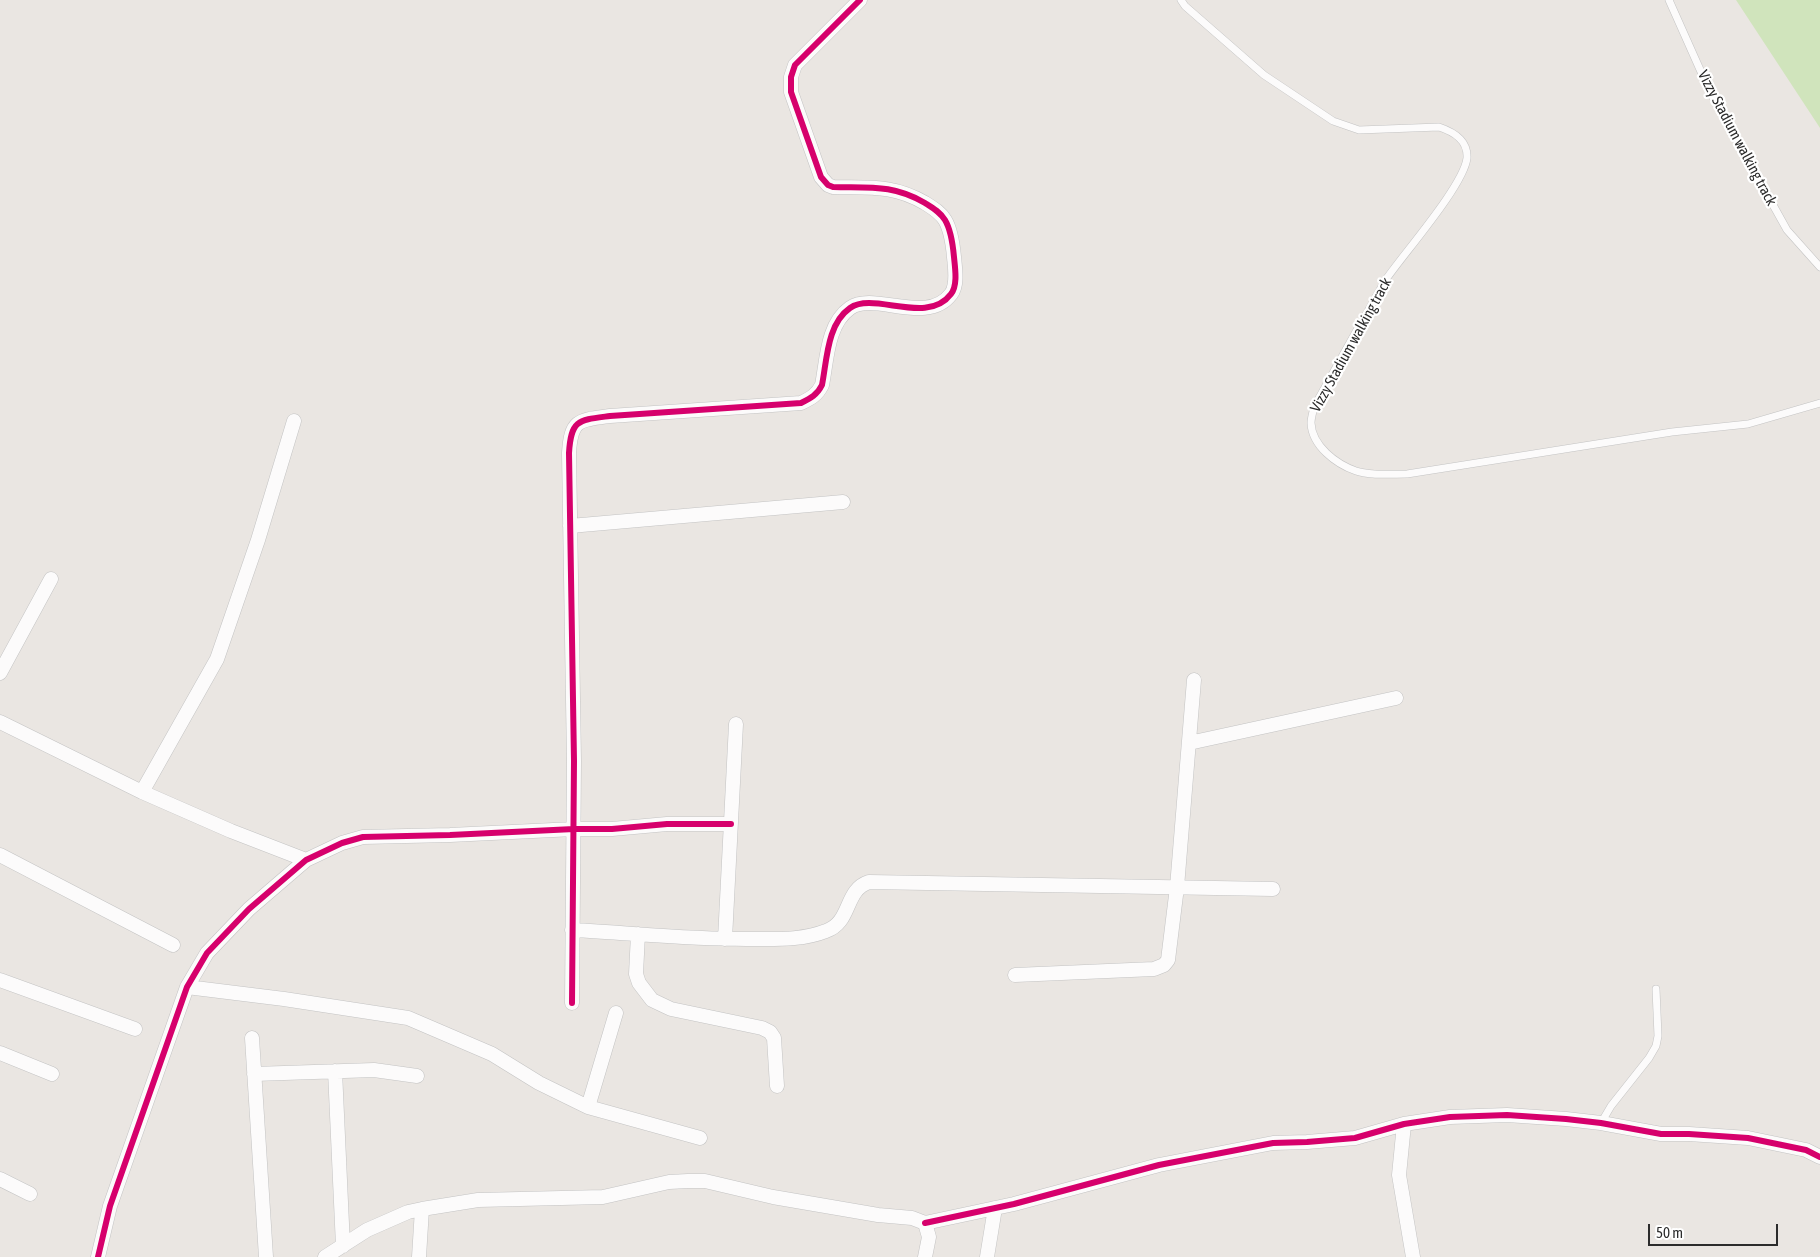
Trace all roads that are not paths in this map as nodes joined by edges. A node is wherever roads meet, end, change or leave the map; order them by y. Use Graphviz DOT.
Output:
graph roads {
  1 [pos="860,0"];
  2 [pos="1181,0"];
  3 [pos="1669,0"];
  4 [pos="1820,267"];
  5 [pos="1820,403"];
  6 [pos="294,422"];
  7 [pos="843,502"];
  8 [pos="570,526"];
  9 [pos="52,579"];
  10 [pos="0,672"];
  11 [pos="1194,680"];
  12 [pos="1396,698"];
  13 [pos="0,722"];
  14 [pos="736,724"];
  15 [pos="1189,743"];
  16 [pos="142,792"];
  17 [pos="731,824"];
  18 [pos="574,829"];
  19 [pos="0,855"];
  20 [pos="306,860"];
  21 [pos="1177,887"];
  22 [pos="1273,889"];
  23 [pos="572,930"];
  24 [pos="638,934"];
  25 [pos="726,939"];
  26 [pos="173,945"];
  27 [pos="1015,975"];
  28 [pos="0,980"];
  29 [pos="187,987"];
  30 [pos="1656,989"];
  31 [pos="572,1003"];
  32 [pos="616,1013"];
  33 [pos="135,1029"];
  34 [pos="252,1038"];
  35 [pos="0,1053"];
  36 [pos="335,1071"];
  37 [pos="52,1074"];
  38 [pos="254,1074"];
  39 [pos="417,1076"];
  40 [pos="777,1086"];
  41 [pos="588,1106"];
  42 [pos="1601,1123"];
  43 [pos="1404,1124"];
  44 [pos="700,1138"];
  45 [pos="1820,1157"];
  46 [pos="0,1179"];
  47 [pos="30,1194"];
  48 [pos="995,1208"];
  49 [pos="422,1209"];
  50 [pos="925,1223"];
  51 [pos="343,1246"];
  52 [pos="98,1257"];
  53 [pos="266,1257"];
  54 [pos="325,1257"];
  55 [pos="419,1257"];
  56 [pos="925,1257"];
  57 [pos="987,1257"];
  58 [pos="1413,1257"];
  1 -- 8 [label="street"];
  2 -- 5 [label="lane, Vizzy Stadium walking track"];
  3 -- 4 [label="lane, Vizzy Stadium walking track"];
  6 -- 16 [label="street"];
  7 -- 8 [label="street"];
  8 -- 18 [label="street"];
  9 -- 10 [label="street"];
  11 -- 15 [label="street"];
  12 -- 15 [label="street"];
  13 -- 16 [label="street"];
  14 -- 17 [label="street"];
  15 -- 21 [label="street"];
  16 -- 20 [label="street"];
  17 -- 18 [label="street"];
  17 -- 25 [label="street"];
  18 -- 20 [label="street"];
  18 -- 23 [label="street"];
  19 -- 26 [label="street"];
  20 -- 29 [label="street"];
  21 -- 22 [label="street"];
  21 -- 25 [label="street"];
  21 -- 27 [label="street"];
  23 -- 24 [label="street"];
  23 -- 31 [label="street"];
  24 -- 25 [label="street"];
  24 -- 40 [label="street"];
  28 -- 33 [label="street"];
  29 -- 41 [label="street"];
  29 -- 52 [label="street"];
  30 -- 42 [label="lane"];
  32 -- 41 [label="street"];
  34 -- 38 [label="street"];
  35 -- 37 [label="street"];
  36 -- 38 [label="street"];
  36 -- 39 [label="street"];
  36 -- 51 [label="street"];
  38 -- 53 [label="street"];
  41 -- 44 [label="street"];
  42 -- 43 [label="street"];
  42 -- 45 [label="street"];
  43 -- 48 [label="street"];
  43 -- 58 [label="street"];
  46 -- 47 [label="street"];
  48 -- 50 [label="street"];
  48 -- 57 [label="street"];
  49 -- 50 [label="street"];
  49 -- 51 [label="street"];
  49 -- 55 [label="street"];
  50 -- 56 [label="street"];
  51 -- 54 [label="street"];
}
